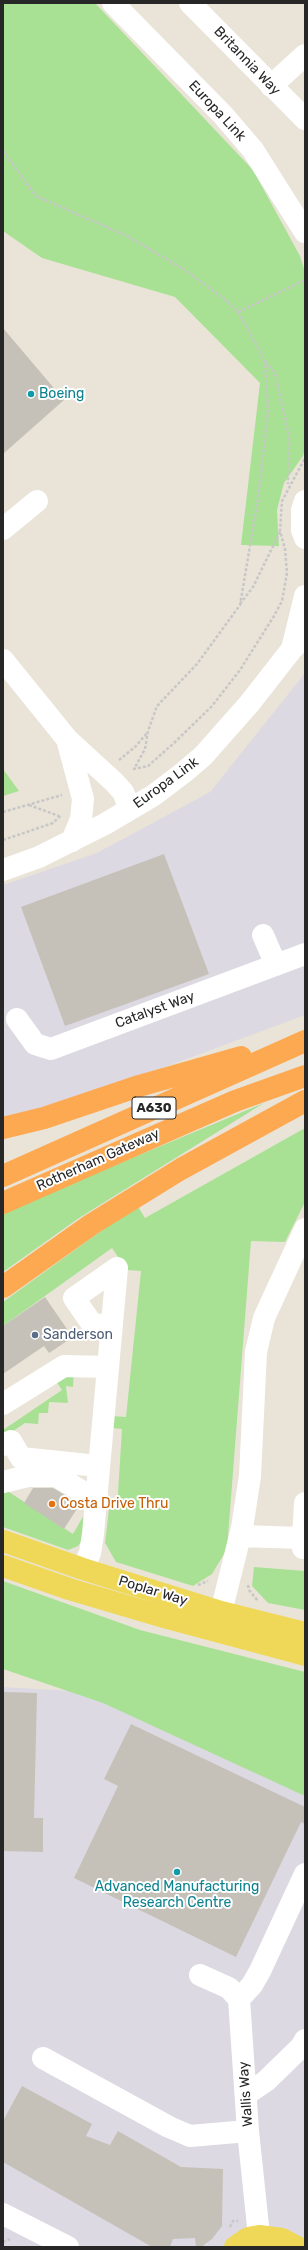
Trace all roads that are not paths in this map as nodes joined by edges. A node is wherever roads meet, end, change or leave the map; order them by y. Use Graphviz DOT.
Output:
graph roads {
  1 [pos="113,3"];
  2 [pos="190,3"];
  3 [pos="305,55"];
  4 [pos="271,86"];
  5 [pos="305,119"];
  6 [pos="305,232"];
  7 [pos="37,501"];
  8 [pos="305,501"];
  9 [pos="3,529"];
  10 [pos="305,538"];
  11 [pos="305,596"];
  12 [pos="298,643"];
  13 [pos="3,660"];
  14 [pos="67,739"];
  15 [pos="130,809"];
  16 [pos="72,841"];
  17 [pos="3,870"];
  18 [pos="263,934"];
  19 [pos="305,954"];
  20 [pos="276,965"];
  21 [pos="17,1019"];
  22 [pos="305,1040"];
  23 [pos="305,1076"];
  24 [pos="305,1101"];
  25 [pos="3,1128"];
  26 [pos="3,1176"];
  27 [pos="3,1203"];
  28 [pos="305,1229"];
  29 [pos="3,1287"];
  30 [pos="111,1326"];
  31 [pos="108,1367"];
  32 [pos="3,1404"];
  33 [pos="7,1443"];
  34 [pos="98,1466"];
  35 [pos="3,1482"];
  36 [pos="97,1493"];
  37 [pos="305,1503"];
  38 [pos="240,1536"];
  39 [pos="3,1541"];
  40 [pos="304,1543"];
  41 [pos="3,1566"];
  42 [pos="84,1570"];
  43 [pos="221,1612"];
  44 [pos="305,1633"];
  45 [pos="305,1655"];
  46 [pos="305,1874"];
  47 [pos="200,1975"];
  48 [pos="239,1999"];
  49 [pos="305,2040"];
  50 [pos="43,2058"];
  51 [pos="247,2094"];
  52 [pos="248,2131"];
  53 [pos="3,2214"];
  54 [pos="259,2236"];
  55 [pos="68,2247"];
  56 [pos="235,2247"];
  57 [pos="297,2247"];
  1 -- 6 [label="street, Europa Link"];
  2 -- 4 [label="street, Britannia Way"];
  3 -- 4 [label="street"];
  4 -- 5 [label="street, Britannia Way"];
  7 -- 9 [label="street"];
  8 -- 10 [label="street"];
  11 -- 12 [label="street, Europa Link"];
  12 -- 15 [label="street, Europa Link"];
  13 -- 14 [label="street"];
  14 -- 15 [label="street"];
  14 -- 16 [label="street"];
  15 -- 16 [label="street, Europa Link"];
  16 -- 17 [label="street, Europa Link"];
  18 -- 20 [label="street"];
  19 -- 20 [label="street, Catalyst Way"];
  20 -- 21 [label="street, Catalyst Way"];
  22 -- 25 [label="highway, A630"];
  22 -- 26 [label="highway, Rotherham Gateway / A630"];
  23 -- 27 [label="highway, Rotherham Gateway / A630"];
  24 -- 29 [label="highway"];
  28 -- 38 [label="street"];
  30 -- 31 [label="street"];
  31 -- 32 [label="street"];
  31 -- 34 [label="street"];
  33 -- 34 [label="street"];
  34 -- 36 [label="street"];
  35 -- 36 [label="street"];
  36 -- 42 [label="street"];
  37 -- 40 [label="street"];
  38 -- 40 [label="street"];
  38 -- 43 [label="street"];
  39 -- 42 [label="main road, Poplar Way"];
  41 -- 45 [label="main road, Poplar Way"];
  42 -- 43 [label="main road, Poplar Way"];
  43 -- 44 [label="main road, Poplar Way"];
  46 -- 48 [label="street"];
  47 -- 48 [label="street"];
  48 -- 51 [label="street, Wallis Way"];
  49 -- 51 [label="street"];
  50 -- 52 [label="street"];
  51 -- 52 [label="street, Wallis Way"];
  52 -- 54 [label="street, Wallis Way"];
  53 -- 55 [label="street"];
  54 -- 56 [label="main road"];
  54 -- 57 [label="main road"];
}
